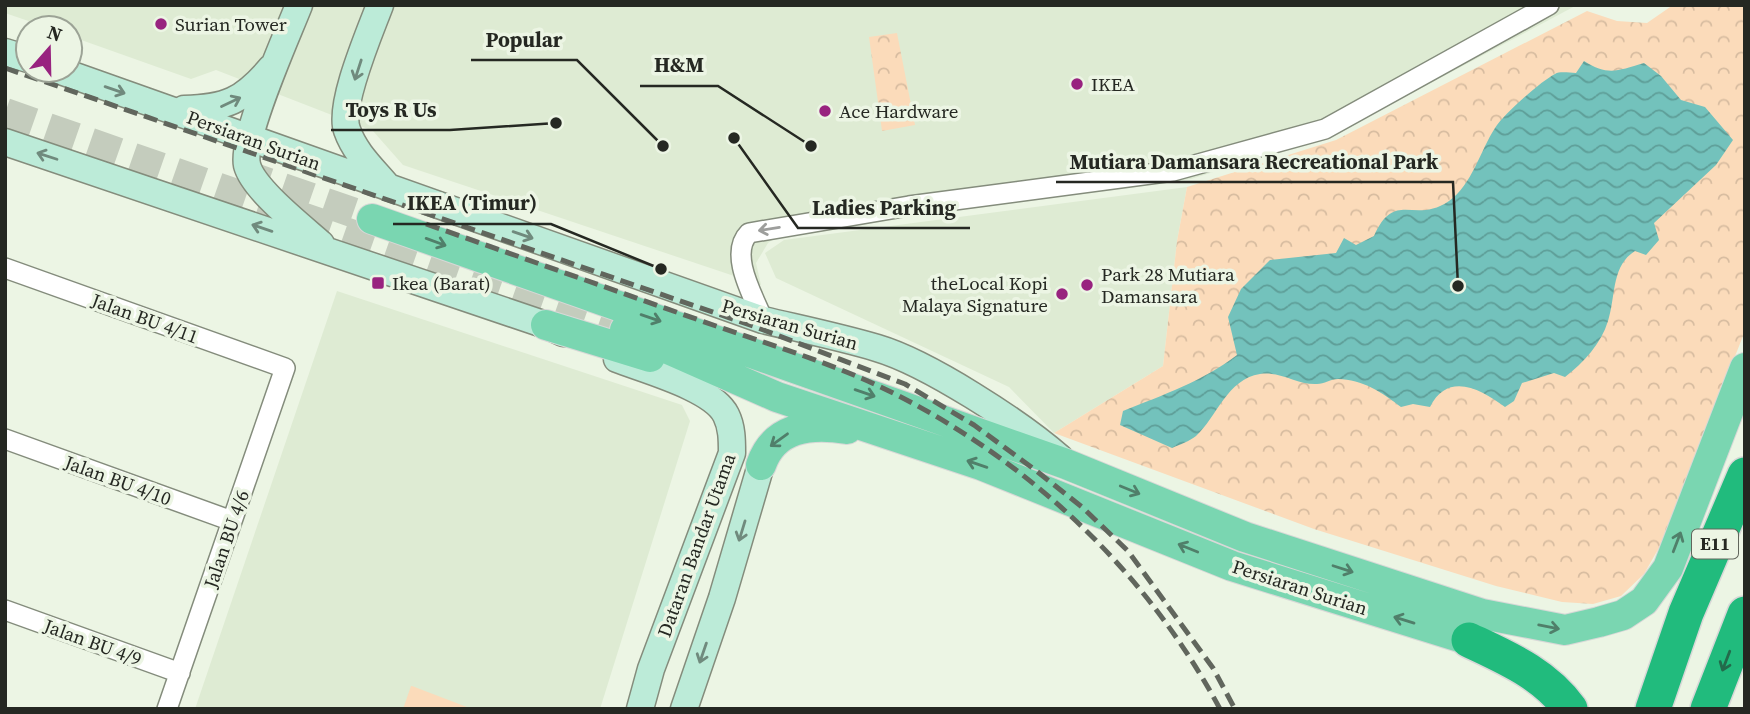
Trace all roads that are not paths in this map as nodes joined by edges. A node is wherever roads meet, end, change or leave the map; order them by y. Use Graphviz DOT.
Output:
graph roads {
  1 [pos="299,5"];
  2 [pos="380,5"];
  3 [pos="1549,5"];
  4 [pos="276,63"];
  5 [pos="84,79"];
  6 [pos="172,110"];
  7 [pos="250,137"];
  8 [pos="5,142"];
  9 [pos="389,189"];
  10 [pos="372,219"];
  11 [pos="327,250"];
  12 [pos="5,268"];
  13 [pos="763,320"];
  14 [pos="546,325"];
  15 [pos="625,330"];
  16 [pos="285,368"];
  17 [pos="1745,368"];
  18 [pos="777,397"];
  19 [pos="892,437"];
  20 [pos="5,439"];
  21 [pos="1066,464"];
  22 [pos="761,465"];
  23 [pos="1745,475"];
  24 [pos="232,521"];
  25 [pos="5,610"];
  26 [pos="1745,614"];
  27 [pos="1469,640"];
  28 [pos="180,673"];
  29 [pos="167,709"];
  30 [pos="639,709"];
  31 [pos="684,709"];
  32 [pos="1570,709"];
  33 [pos="1653,709"];
  34 [pos="1707,709"];
  1 -- 4 [label="street"];
  2 -- 9 [label="street, one-way"];
  3 -- 13 [label="street, one-way"];
  6 -- 4 [label="street, one-way"];
  4 -- 7 [label="street"];
  5 -- 6 [label="street, Persiaran Surian, one-way"];
  6 -- 7 [label="street, Persiaran Surian"];
  7 -- 9 [label="street, Persiaran Surian"];
  7 -- 11 [label="street"];
  11 -- 8 [label="street, Dataran Bandar Utama, one-way"];
  9 -- 13 [label="street, Persiaran Surian, one-way"];
  10 -- 21 [label="main road, Persiaran Surian, one-way"];
  11 -- 14 [label="street, Dataran Bandar Utama"];
  12 -- 16 [label="street, Jalan BU 4/11"];
  13 -- 21 [label="street, Persiaran Surian"];
  14 -- 18 [label="main road"];
  14 -- 30 [label="street, Dataran Bandar Utama"];
  15 -- 18 [label="main road, Persiaran Surian"];
  16 -- 24 [label="street, Jalan BU 4/6"];
  21 -- 17 [label="main road, Persiaran Surian, one-way"];
  18 -- 19 [label="main road, Persiaran Surian"];
  19 -- 22 [label="main road, one-way"];
  27 -- 19 [label="main road, Persiaran Surian, one-way"];
  20 -- 24 [label="street, Jalan BU 4/10"];
  22 -- 31 [label="street, Dataran Bandar Utama, one-way"];
  23 -- 33 [label="highway, E11"];
  24 -- 28 [label="street, Jalan BU 4/6"];
  25 -- 28 [label="street, Jalan BU 4/9"];
  26 -- 34 [label="highway, one-way"];
  27 -- 32 [label="highway"];
  28 -- 29 [label="street, Jalan BU 4/6"];
}
